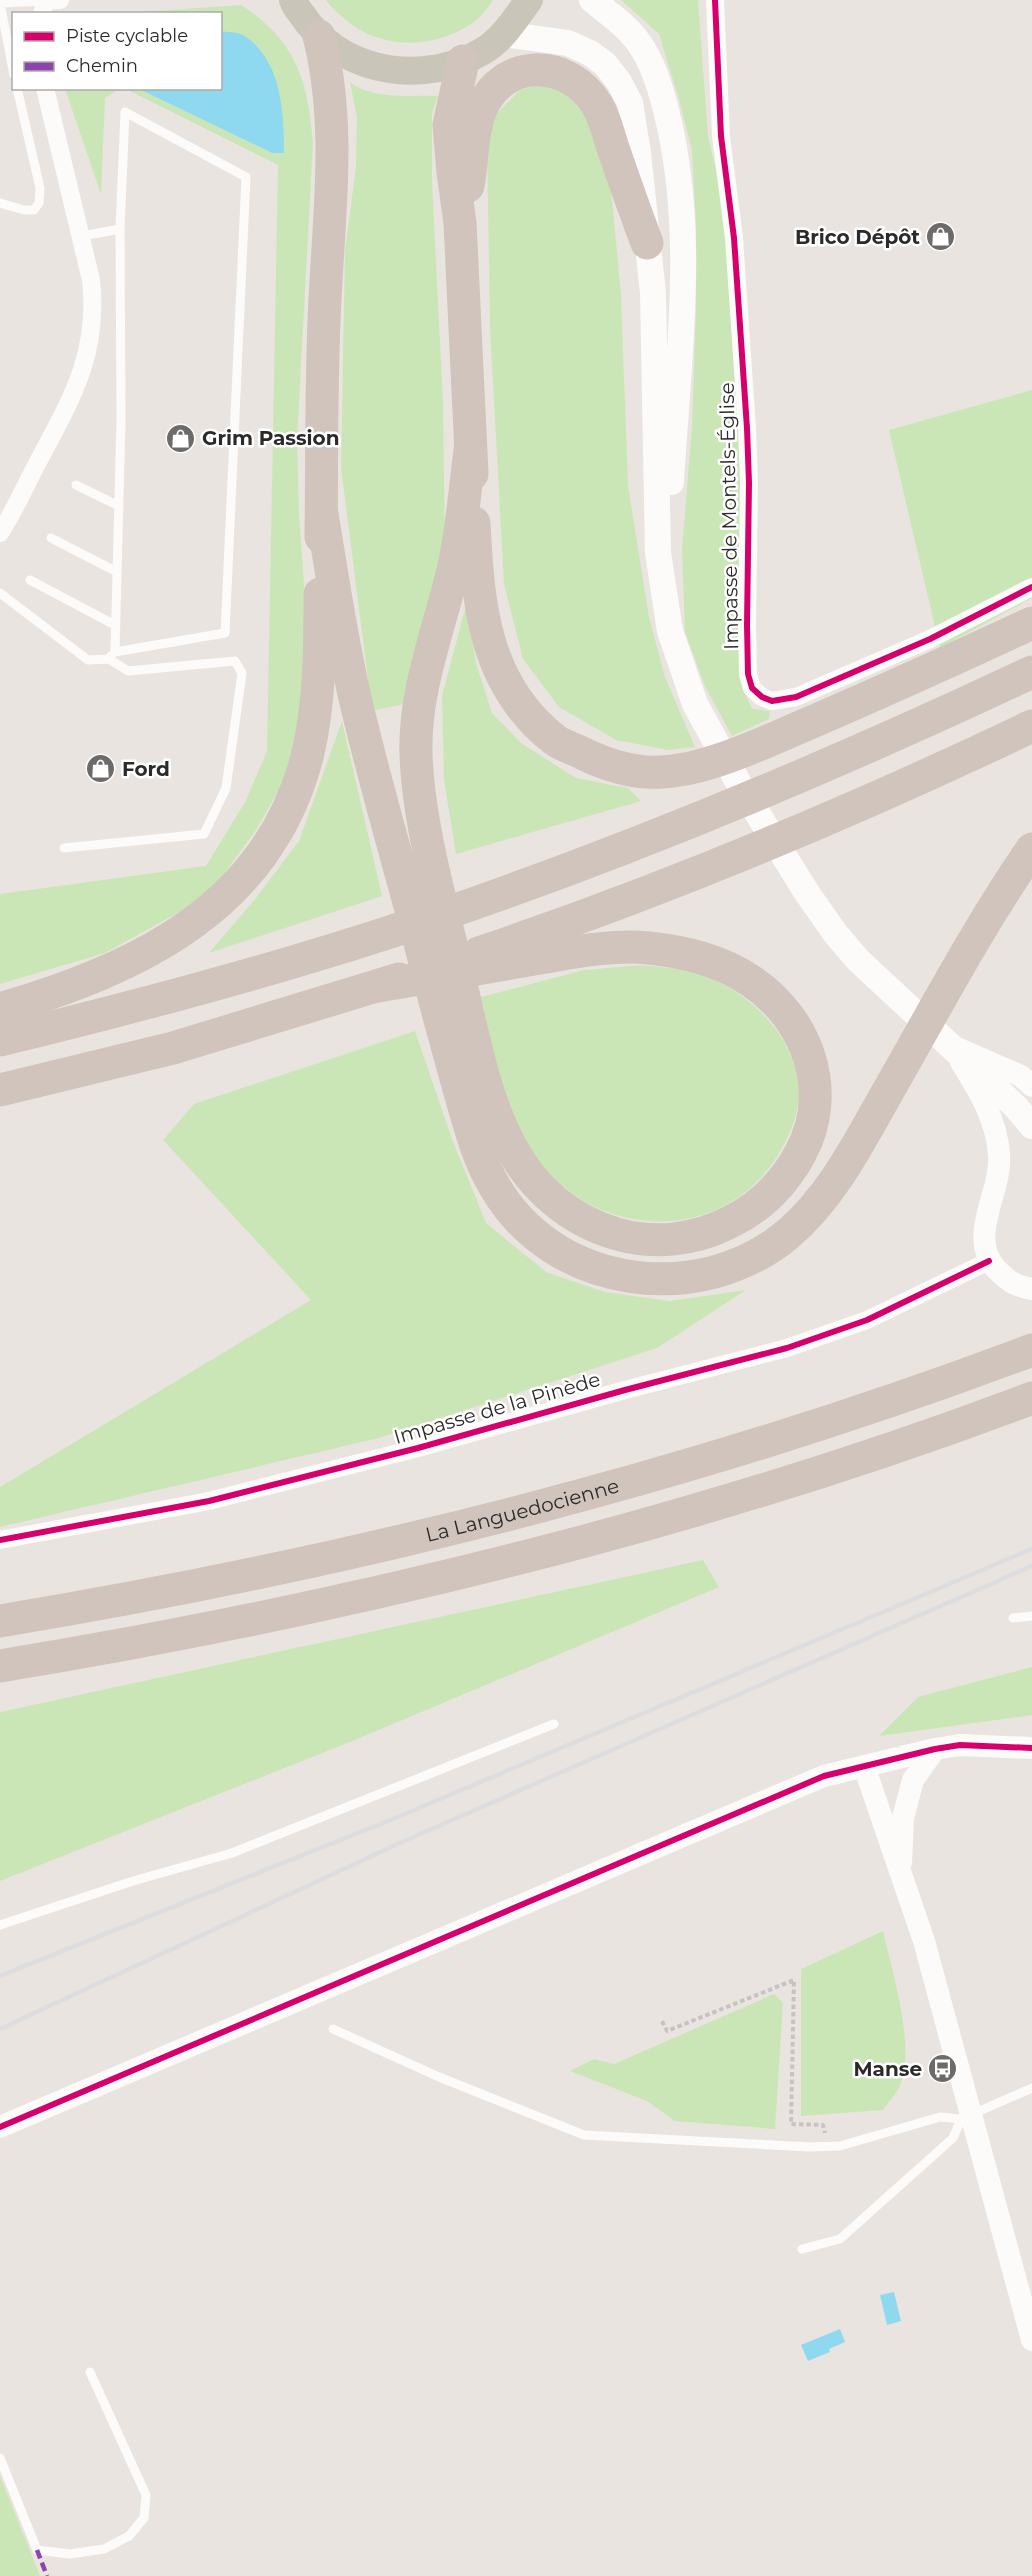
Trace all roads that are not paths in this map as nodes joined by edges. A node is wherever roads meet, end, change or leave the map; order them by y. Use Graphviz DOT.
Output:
graph roads {
  1 [pos="292,0"];
  2 [pos="529,0"];
  3 [pos="592,0"];
  4 [pos="715,0"];
  5 [pos="0,3"];
  6 [pos="49,5"];
  7 [pos="504,34"];
  8 [pos="319,36"];
  9 [pos="463,61"];
  10 [pos="12,65"];
  11 [pos="17,90"];
  12 [pos="46,90"];
  13 [pos="0,203"];
  14 [pos="460,223"];
  15 [pos="120,229"];
  16 [pos="82,236"];
  17 [pos="647,243"];
  18 [pos="470,451"];
  19 [pos="76,485"];
  20 [pos="119,506"];
  21 [pos="322,514"];
  22 [pos="0,533"];
  23 [pos="51,538"];
  24 [pos="117,572"];
  25 [pos="30,580"];
  26 [pos="664,584"];
  27 [pos="1032,587"];
  28 [pos="0,592"];
  29 [pos="1032,623"];
  30 [pos="115,625"];
  31 [pos="112,655"];
  32 [pos="1032,672"];
  33 [pos="1032,726"];
  34 [pos="64,848"];
  35 [pos="1032,849"];
  36 [pos="378,986"];
  37 [pos="0,1009"];
  38 [pos="0,1040"];
  39 [pos="460,1043"];
  40 [pos="950,1046"];
  41 [pos="1032,1086"];
  42 [pos="0,1090"];
  43 [pos="1032,1125"];
  44 [pos="989,1261"];
  45 [pos="1032,1289"];
  46 [pos="1032,1350"];
  47 [pos="1032,1398"];
  48 [pos="0,1540"];
  49 [pos="1032,1616"];
  50 [pos="1013,1618"];
  51 [pos="0,1621"];
  52 [pos="0,1666"];
  53 [pos="554,1724"];
  54 [pos="1032,1748"];
  55 [pos="935,1749"];
  56 [pos="864,1766"];
  57 [pos="900,1869"];
  58 [pos="0,1925"];
  59 [pos="333,2029"];
  60 [pos="1032,2088"];
  61 [pos="967,2117"];
  62 [pos="0,2127"];
  63 [pos="802,2249"];
  64 [pos="1032,2340"];
  65 [pos="90,2372"];
  66 [pos="0,2458"];
  1 -- 8 [label="main road"];
  2 -- 7 [label="main road"];
  3 -- 26 [label="main road"];
  4 -- 27 [label="street, Impasse de Montels-Église"];
  5 -- 6 [label="lane"];
  5 -- 10 [label="lane"];
  7 -- 9 [label="main road"];
  7 -- 17 [label="main road"];
  8 -- 9 [label="main road"];
  8 -- 21 [label="highway"];
  9 -- 14 [label="highway"];
  11 -- 13 [label="lane"];
  12 -- 16 [label="street"];
  14 -- 17 [label="highway"];
  14 -- 18 [label="highway"];
  15 -- 16 [label="lane"];
  15 -- 20 [label="lane"];
  15 -- 31 [label="lane"];
  16 -- 22 [label="street"];
  17 -- 26 [label="main road"];
  18 -- 29 [label="highway"];
  18 -- 39 [label="highway"];
  19 -- 20 [label="lane"];
  20 -- 24 [label="lane"];
  21 -- 37 [label="highway"];
  21 -- 39 [label="highway"];
  23 -- 24 [label="lane"];
  24 -- 30 [label="lane"];
  25 -- 30 [label="lane"];
  26 -- 40 [label="main road"];
  28 -- 31 [label="lane"];
  30 -- 31 [label="lane"];
  31 -- 34 [label="lane"];
  32 -- 38 [label="highway"];
  33 -- 36 [label="highway"];
  35 -- 39 [label="highway"];
  36 -- 39 [label="highway"];
  36 -- 42 [label="highway"];
  40 -- 41 [label="street"];
  40 -- 43 [label="main road"];
  40 -- 44 [label="street"];
  44 -- 45 [label="street"];
  44 -- 48 [label="street, Impasse de la Pinède"];
  46 -- 51 [label="highway, La Languedocienne"];
  47 -- 52 [label="highway"];
  49 -- 50 [label="lane"];
  53 -- 58 [label="lane"];
  54 -- 55 [label="street"];
  55 -- 56 [label="street"];
  55 -- 57 [label="street"];
  56 -- 57 [label="street"];
  56 -- 62 [label="street"];
  57 -- 61 [label="street"];
  59 -- 61 [label="lane"];
  60 -- 61 [label="lane"];
  61 -- 63 [label="lane"];
  61 -- 64 [label="street"];
  65 -- 66 [label="lane"];
}
